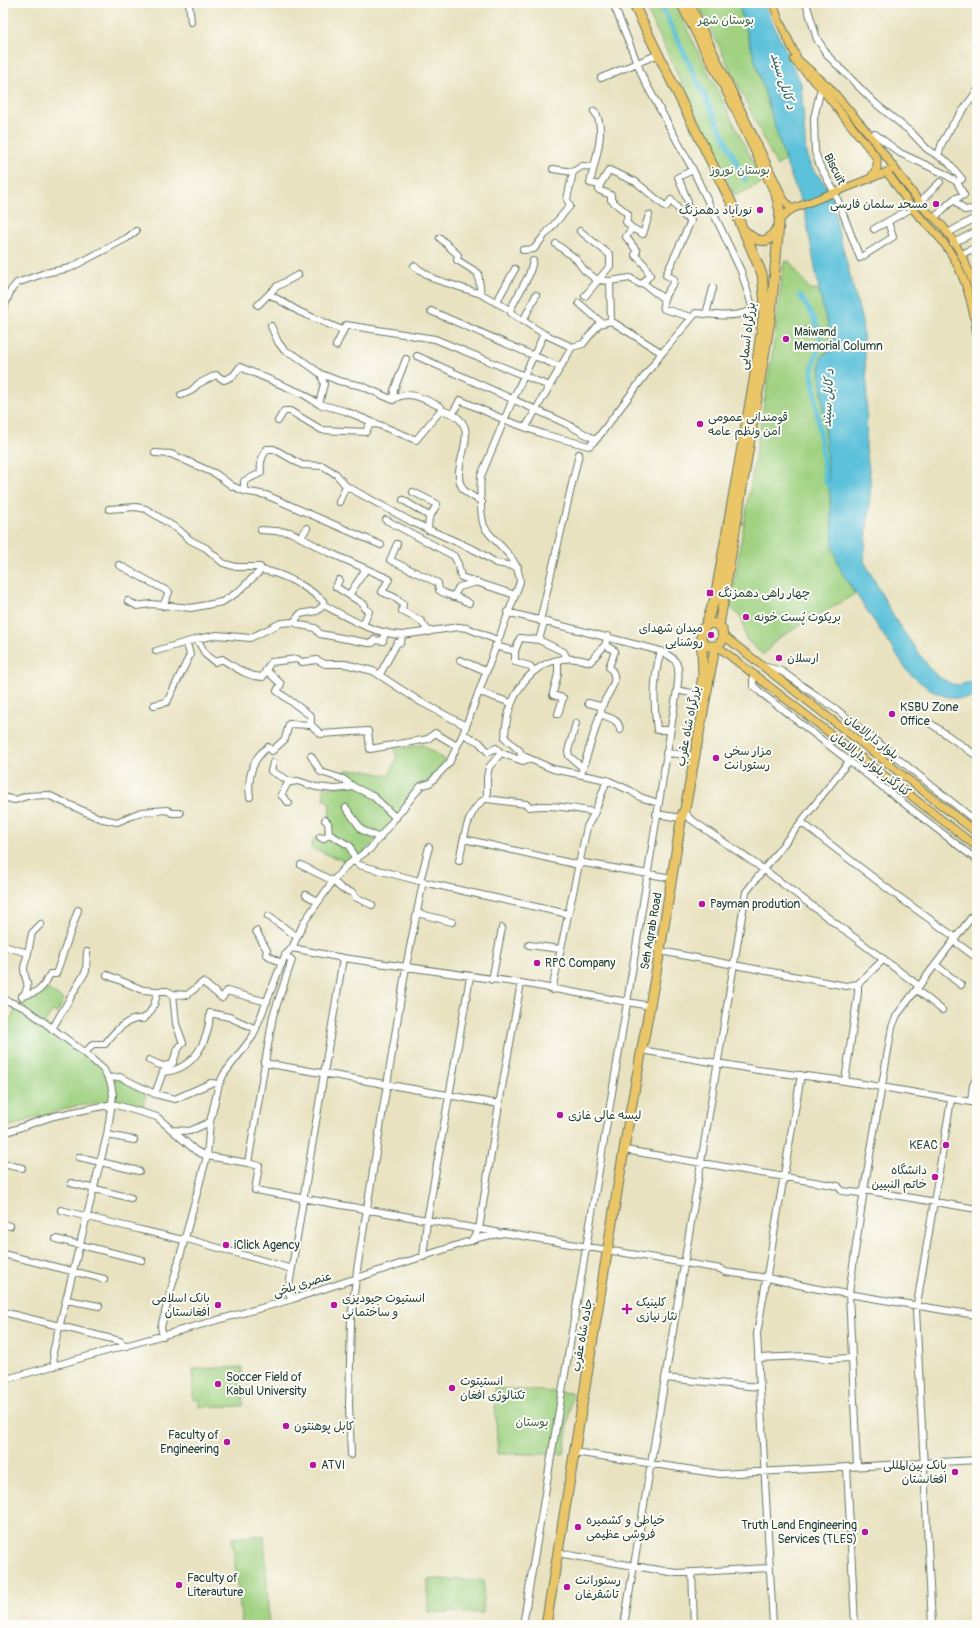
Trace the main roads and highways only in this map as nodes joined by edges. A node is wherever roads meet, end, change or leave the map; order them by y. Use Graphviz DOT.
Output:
graph roads {
  1 [pos="633,3"];
  2 [pos="642,3"];
  3 [pos="681,3"];
  4 [pos="690,3"];
  5 [pos="769,3"];
  6 [pos="773,3"];
  7 [pos="643,21"];
  8 [pos="894,167"];
  9 [pos="887,173"];
  10 [pos="870,179"];
  11 [pos="792,209"];
  12 [pos="780,219"];
  13 [pos="742,228"];
  14 [pos="777,230"];
  15 [pos="975,286"];
  16 [pos="977,296"];
  17 [pos="977,340"];
  18 [pos="706,624"];
  19 [pos="719,626"];
  20 [pos="724,636"];
  21 [pos="701,641"];
  22 [pos="716,646"];
  23 [pos="700,695"];
  24 [pos="682,813"];
  25 [pos="977,833"];
  26 [pos="977,847"];
  27 [pos="641,1050"];
  28 [pos="546,1625"];
  1 -- 7 [label="highway, بزرگراه آسمایی"];
  2 -- 7 [label="highway"];
  3 -- 12 [label="highway, بزرگراه آسمایی"];
  4 -- 11 [label="main road"];
  5 -- 10 [label="main road"];
  6 -- 8 [label="main road"];
  7 -- 13 [label="highway, بزرگراه آسمایی"];
  8 -- 9 [label="main road"];
  8 -- 15 [label="main road"];
  9 -- 10 [label="main road"];
  9 -- 17 [label="main road"];
  10 -- 11 [label="main road"];
  11 -- 12 [label="main road"];
  12 -- 14 [label="highway, بزرگراه آسمایی"];
  13 -- 14 [label="highway"];
  13 -- 18 [label="highway, بزرگراه آسمایی"];
  14 -- 19 [label="highway, بزرگراه آسمایی"];
  15 -- 16 [label="main road"];
  18 -- 19 [label="highway"];
  18 -- 21 [label="highway"];
  19 -- 20 [label="highway"];
  20 -- 22 [label="highway"];
  20 -- 25 [label="main road, بلوار دارالامان"];
  21 -- 22 [label="highway"];
  21 -- 23 [label="highway, بزرگراه شاه عقرب"];
  22 -- 24 [label="highway, بزرگراه شاه عقرب"];
  22 -- 26 [label="main road, بلوار دارالامان"];
  23 -- 24 [label="highway, Seh Aqrab Road"];
  24 -- 27 [label="highway, Seh Aqrab Road"];
  27 -- 28 [label="highway, جاده شاه عقرب"];
}
